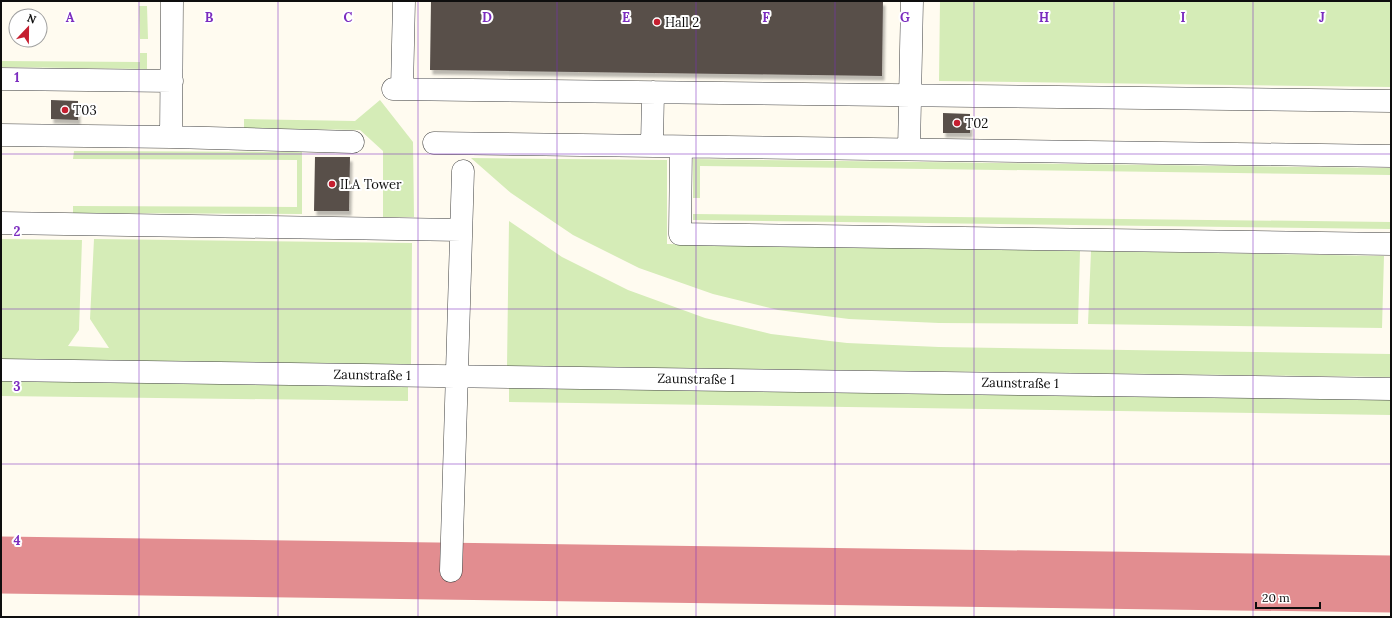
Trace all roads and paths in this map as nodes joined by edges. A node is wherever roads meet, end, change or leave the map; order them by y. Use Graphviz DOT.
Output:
graph roads {
  1 [pos="172,1"];
  2 [pos="404,1"];
  3 [pos="912,1"];
  4 [pos="1,79"];
  5 [pos="172,81"];
  6 [pos="653,92"];
  7 [pos="910,95"];
  8 [pos="1391,101"];
  9 [pos="1,136"];
  10 [pos="171,137"];
  11 [pos="353,142"];
  12 [pos="434,143"];
  13 [pos="652,146"];
  14 [pos="681,147"];
  15 [pos="909,149"];
  16 [pos="1391,156"];
  17 [pos="463,171"];
  18 [pos="1,223"];
  19 [pos="461,230"];
  20 [pos="1391,244"];
  21 [pos="1,370"];
  22 [pos="457,376"];
  23 [pos="1391,389"];
  24 [pos="451,571"];
  1 -- 5 [label="lane"];
  2 -- 6 [label="lane"];
  3 -- 7 [label="lane"];
  4 -- 5 [label="lane"];
  5 -- 10 [label="lane"];
  6 -- 7 [label="lane"];
  6 -- 13 [label="lane"];
  7 -- 8 [label="lane"];
  7 -- 15 [label="lane"];
  9 -- 10 [label="lane"];
  10 -- 11 [label="lane"];
  12 -- 13 [label="lane"];
  13 -- 14 [label="lane"];
  14 -- 15 [label="lane"];
  14 -- 20 [label="lane"];
  15 -- 16 [label="lane"];
  17 -- 19 [label="lane"];
  18 -- 19 [label="lane"];
  19 -- 22 [label="lane"];
  21 -- 22 [label="lane, Zaunstraße 1"];
  22 -- 23 [label="lane, Zaunstraße 1"];
  22 -- 24 [label="lane"];
}
